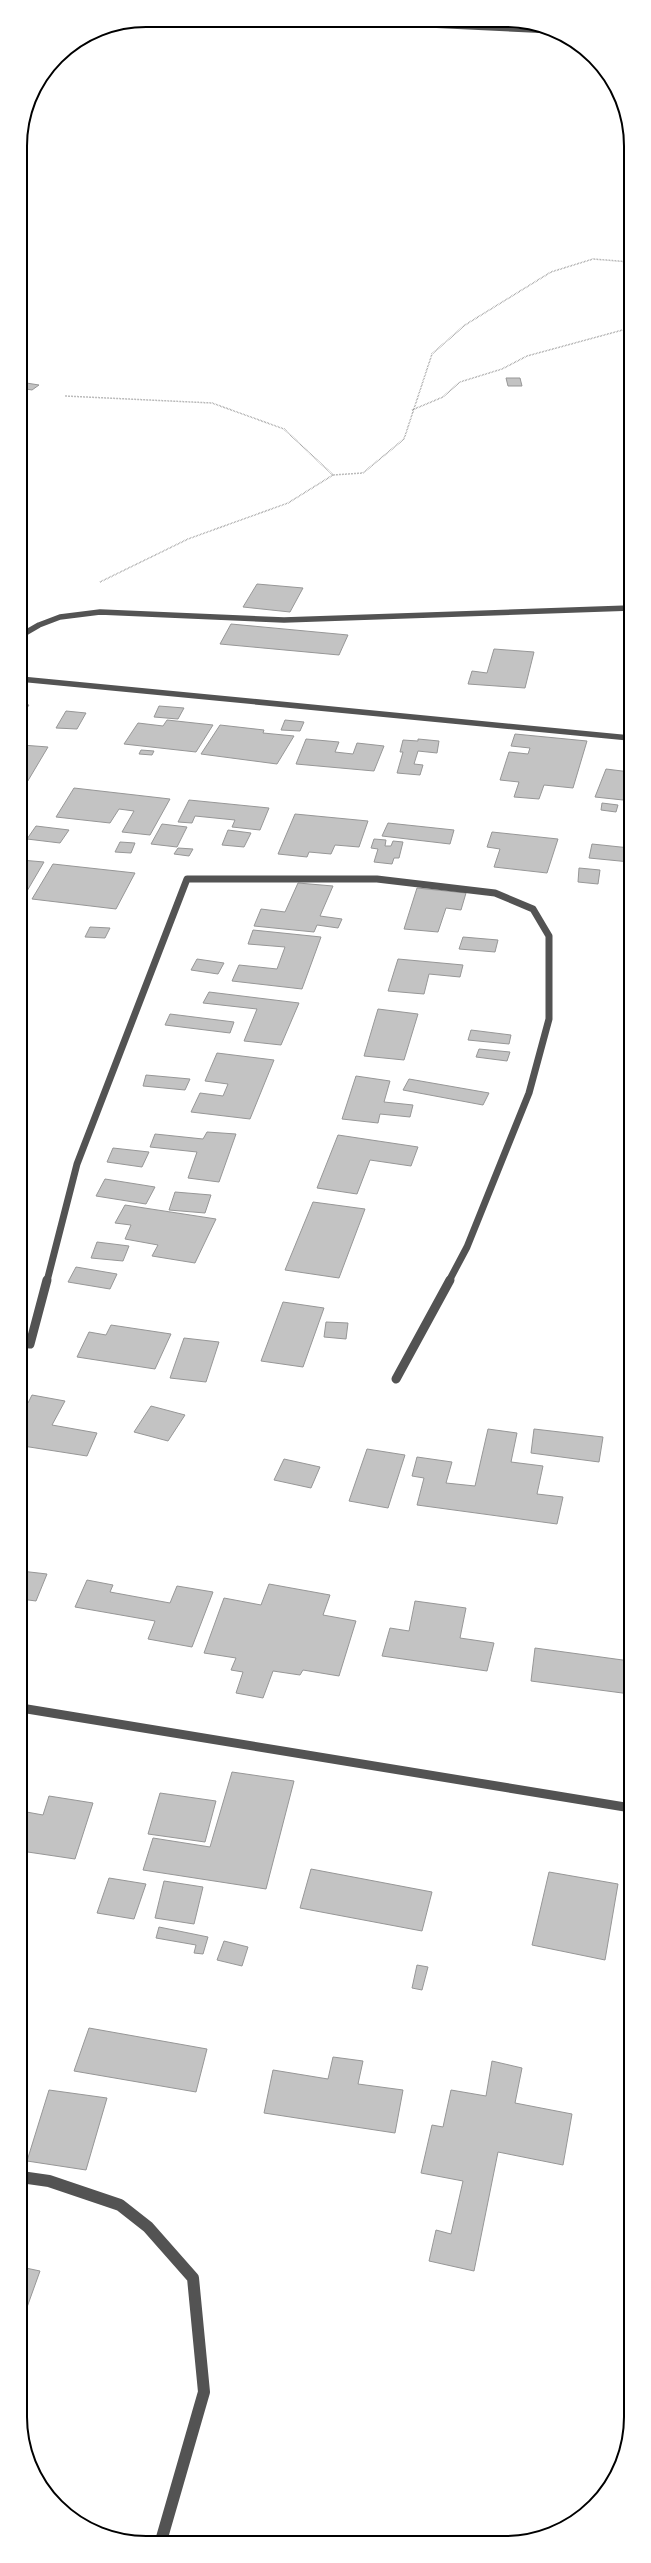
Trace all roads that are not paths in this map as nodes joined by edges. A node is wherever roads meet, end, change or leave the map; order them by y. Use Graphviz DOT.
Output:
graph roads {
  1 [pos="451,27"];
  2 [pos="536,31"];
  3 [pos="624,608"];
  4 [pos="27,631"];
  5 [pos="27,680"];
  6 [pos="624,737"];
  7 [pos="27,1344"];
  8 [pos="396,1379"];
  9 [pos="27,1709"];
  10 [pos="624,1807"];
  11 [pos="27,2178"];
  12 [pos="162,2536"];
  1 -- 2 [label="street"];
  3 -- 4 [label="street"];
  5 -- 6 [label="street"];
  7 -- 8 [label="street"];
  9 -- 10 [label="street"];
  11 -- 12 [label="street"];
}
